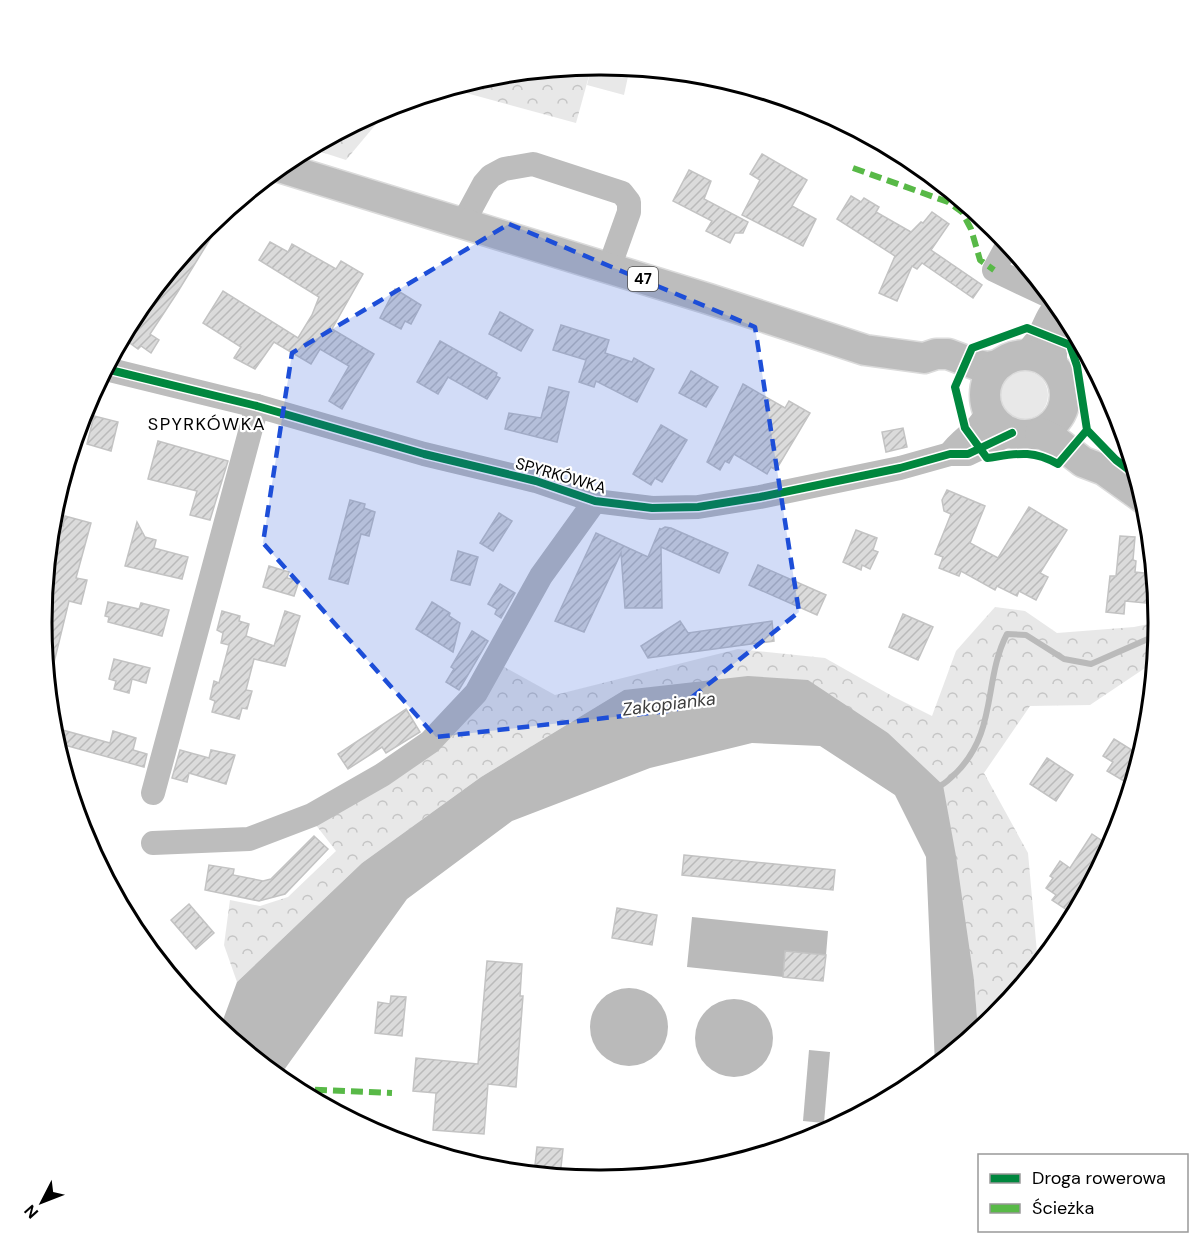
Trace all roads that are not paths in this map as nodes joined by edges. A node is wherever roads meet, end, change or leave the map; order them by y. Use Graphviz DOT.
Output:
graph roads {
  1 [pos="291,171"];
  2 [pos="463,223"];
  3 [pos="1004,252"];
  4 [pos="609,268"];
  5 [pos="1034,289"];
  6 [pos="1051,312"];
  7 [pos="1062,329"];
  8 [pos="924,358"];
  9 [pos="1010,360"];
  10 [pos="1055,368"];
  11 [pos="114,371"];
  12 [pos="986,403"];
  13 [pos="257,406"];
  14 [pos="1038,426"];
  15 [pos="950,454"];
  16 [pos="1131,490"];
  17 [pos="595,501"];
  18 [pos="153,793"];
  19 [pos="153,843"];
  1 -- 2 [label="main road, 47"];
  2 -- 4 [label="main road, 47"];
  2 -- 4 [label="street"];
  3 -- 5 [label="street"];
  4 -- 8 [label="main road, 47"];
  6 -- 9 [label="street"];
  7 -- 10 [label="street"];
  8 -- 9 [label="main road, 47"];
  8 -- 12 [label="main road, 47"];
  9 -- 10 [label="main road, 47"];
  9 -- 12 [label="main road"];
  10 -- 14 [label="main road"];
  11 -- 13 [label="street, SPYRKÓWKA"];
  12 -- 14 [label="main road, 47"];
  12 -- 15 [label="street, SPYRKÓWKA"];
  13 -- 17 [label="street, SPYRKÓWKA"];
  13 -- 18 [label="street"];
  14 -- 15 [label="street, SPYRKÓWKA"];
  14 -- 16 [label="main road, 47"];
  15 -- 17 [label="street, SPYRKÓWKA"];
  17 -- 19 [label="street"];
}
